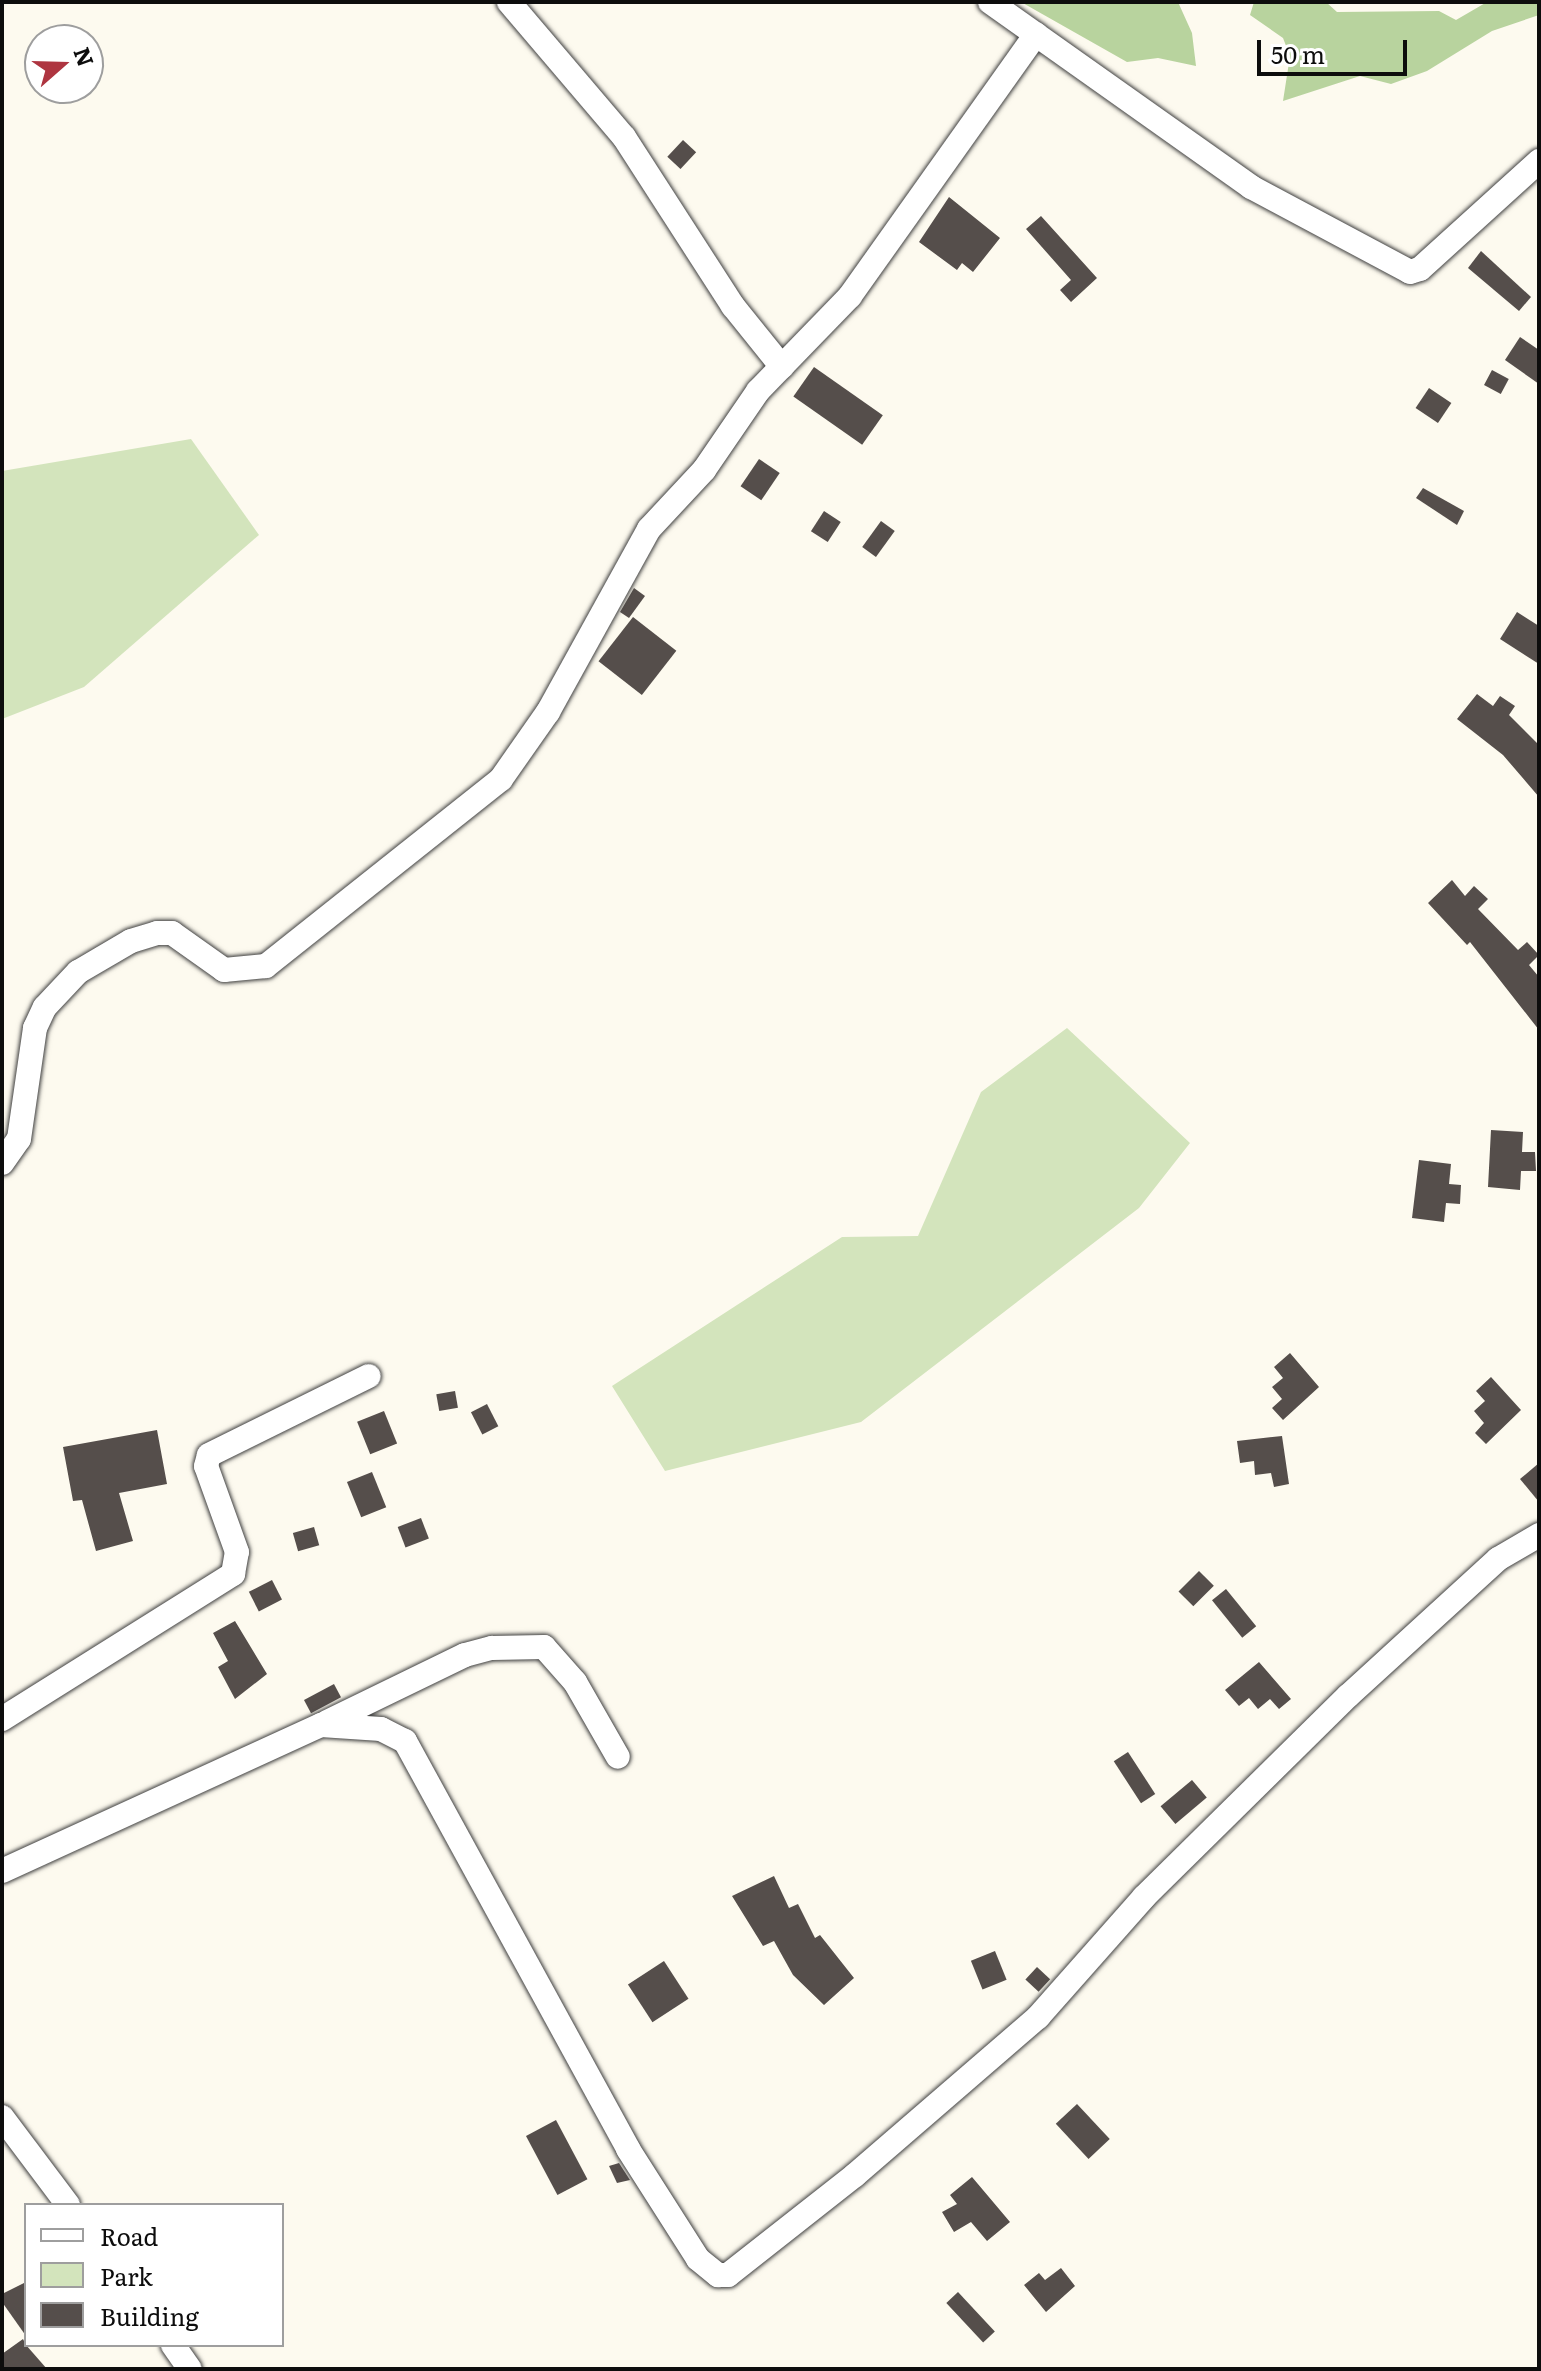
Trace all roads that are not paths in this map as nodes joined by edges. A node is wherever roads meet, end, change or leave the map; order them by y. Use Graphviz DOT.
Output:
graph roads {
  1 [pos="509,2"];
  2 [pos="990,2"];
  3 [pos="1036,34"];
  4 [pos="1539,161"];
  5 [pos="782,367"];
  6 [pos="2,1163"];
  7 [pos="369,1376"];
  8 [pos="1539,1535"];
  9 [pos="2,1719"];
  10 [pos="321,1725"];
  11 [pos="618,1757"];
  12 [pos="2,1871"];
  13 [pos="2,2117"];
  14 [pos="66,2203"];
  15 [pos="174,2347"];
  16 [pos="190,2369"];
  1 -- 5 [label="street"];
  2 -- 3 [label="street"];
  3 -- 4 [label="street"];
  3 -- 5 [label="street"];
  5 -- 6 [label="street"];
  7 -- 9 [label="street"];
  8 -- 10 [label="street"];
  10 -- 11 [label="street"];
  10 -- 12 [label="street"];
  13 -- 14 [label="street"];
  15 -- 16 [label="street"];
}
